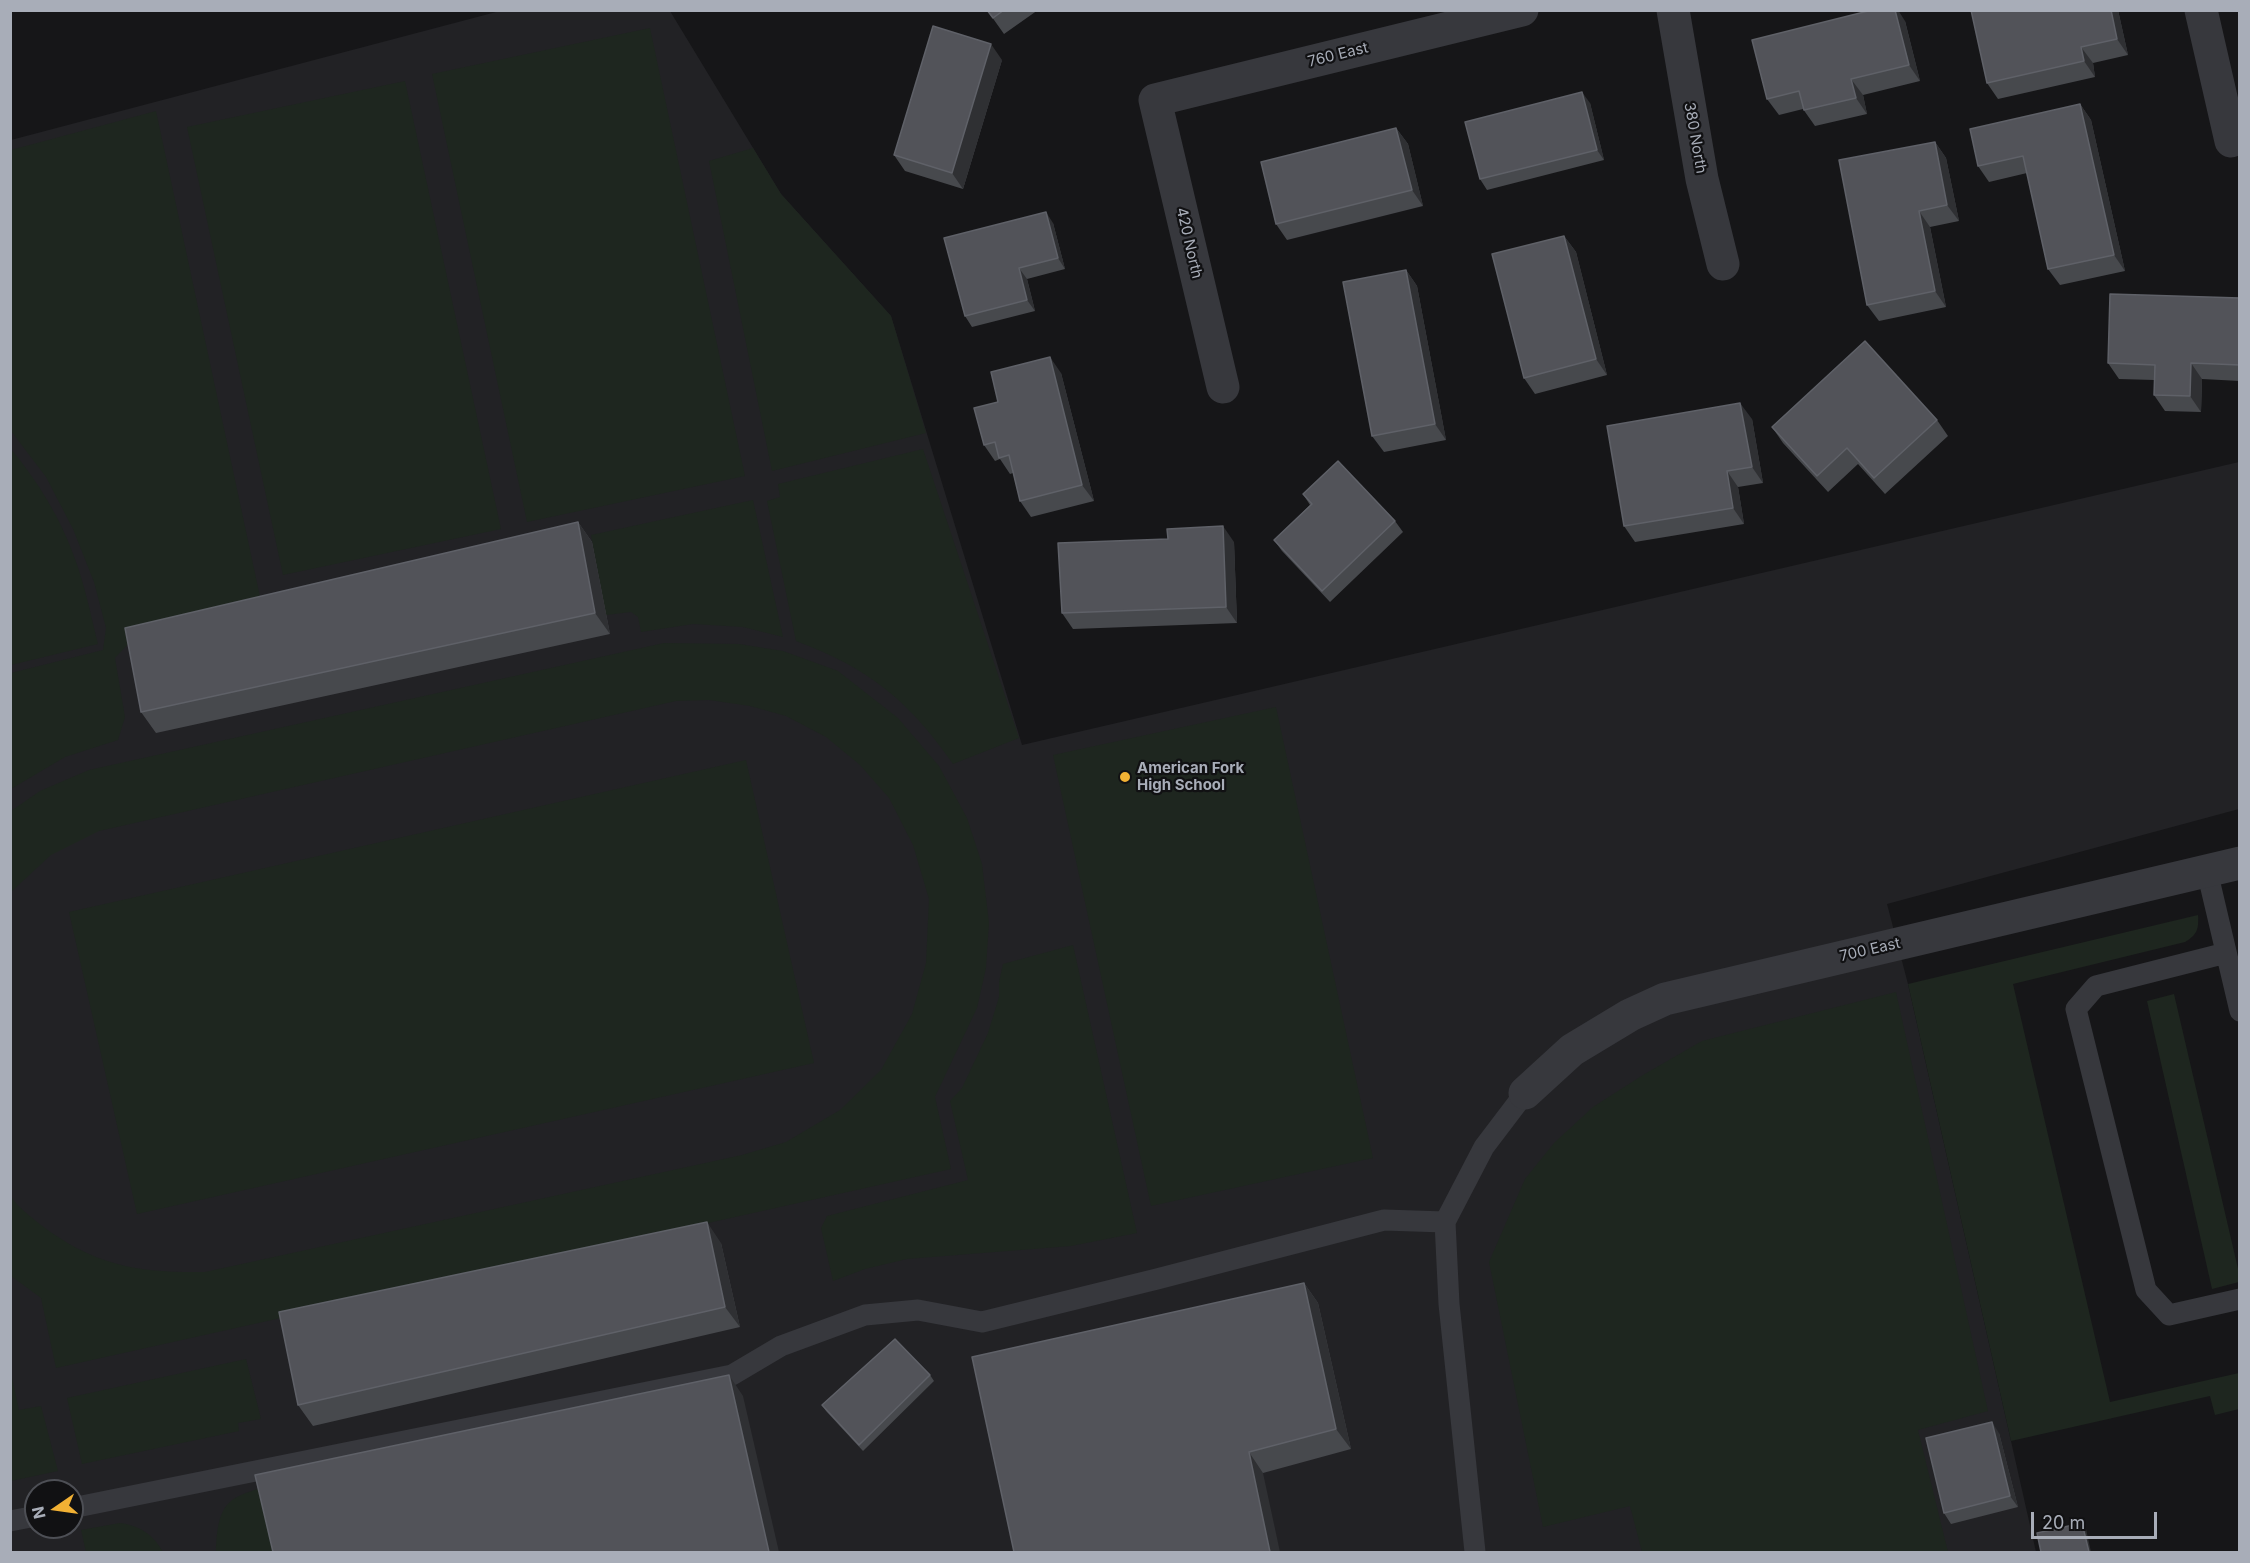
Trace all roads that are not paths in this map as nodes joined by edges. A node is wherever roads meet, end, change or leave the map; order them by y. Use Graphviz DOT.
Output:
graph roads {
  1 [pos="1522,10"];
  2 [pos="1673,10"];
  3 [pos="2201,10"];
  4 [pos="1155,100"];
  5 [pos="2231,141"];
  6 [pos="1723,264"];
  7 [pos="1223,387"];
  8 [pos="2240,863"];
  9 [pos="2207,871"];
  10 [pos="2226,953"];
  11 [pos="2240,1011"];
  12 [pos="1525,1093"];
  13 [pos="1445,1222"];
  14 [pos="2240,1299"];
  15 [pos="84,1506"];
  16 [pos="1475,1552"];
  1 -- 4 [label="street, 760 East"];
  2 -- 6 [label="street, 380 North"];
  3 -- 5 [label="street"];
  4 -- 7 [label="street, 420 North"];
  8 -- 9 [label="street, 700 East"];
  9 -- 10 [label="lane"];
  9 -- 12 [label="street, 700 East"];
  10 -- 11 [label="lane"];
  10 -- 14 [label="lane"];
  12 -- 13 [label="lane"];
  13 -- 15 [label="lane"];
  13 -- 16 [label="lane"];
}
